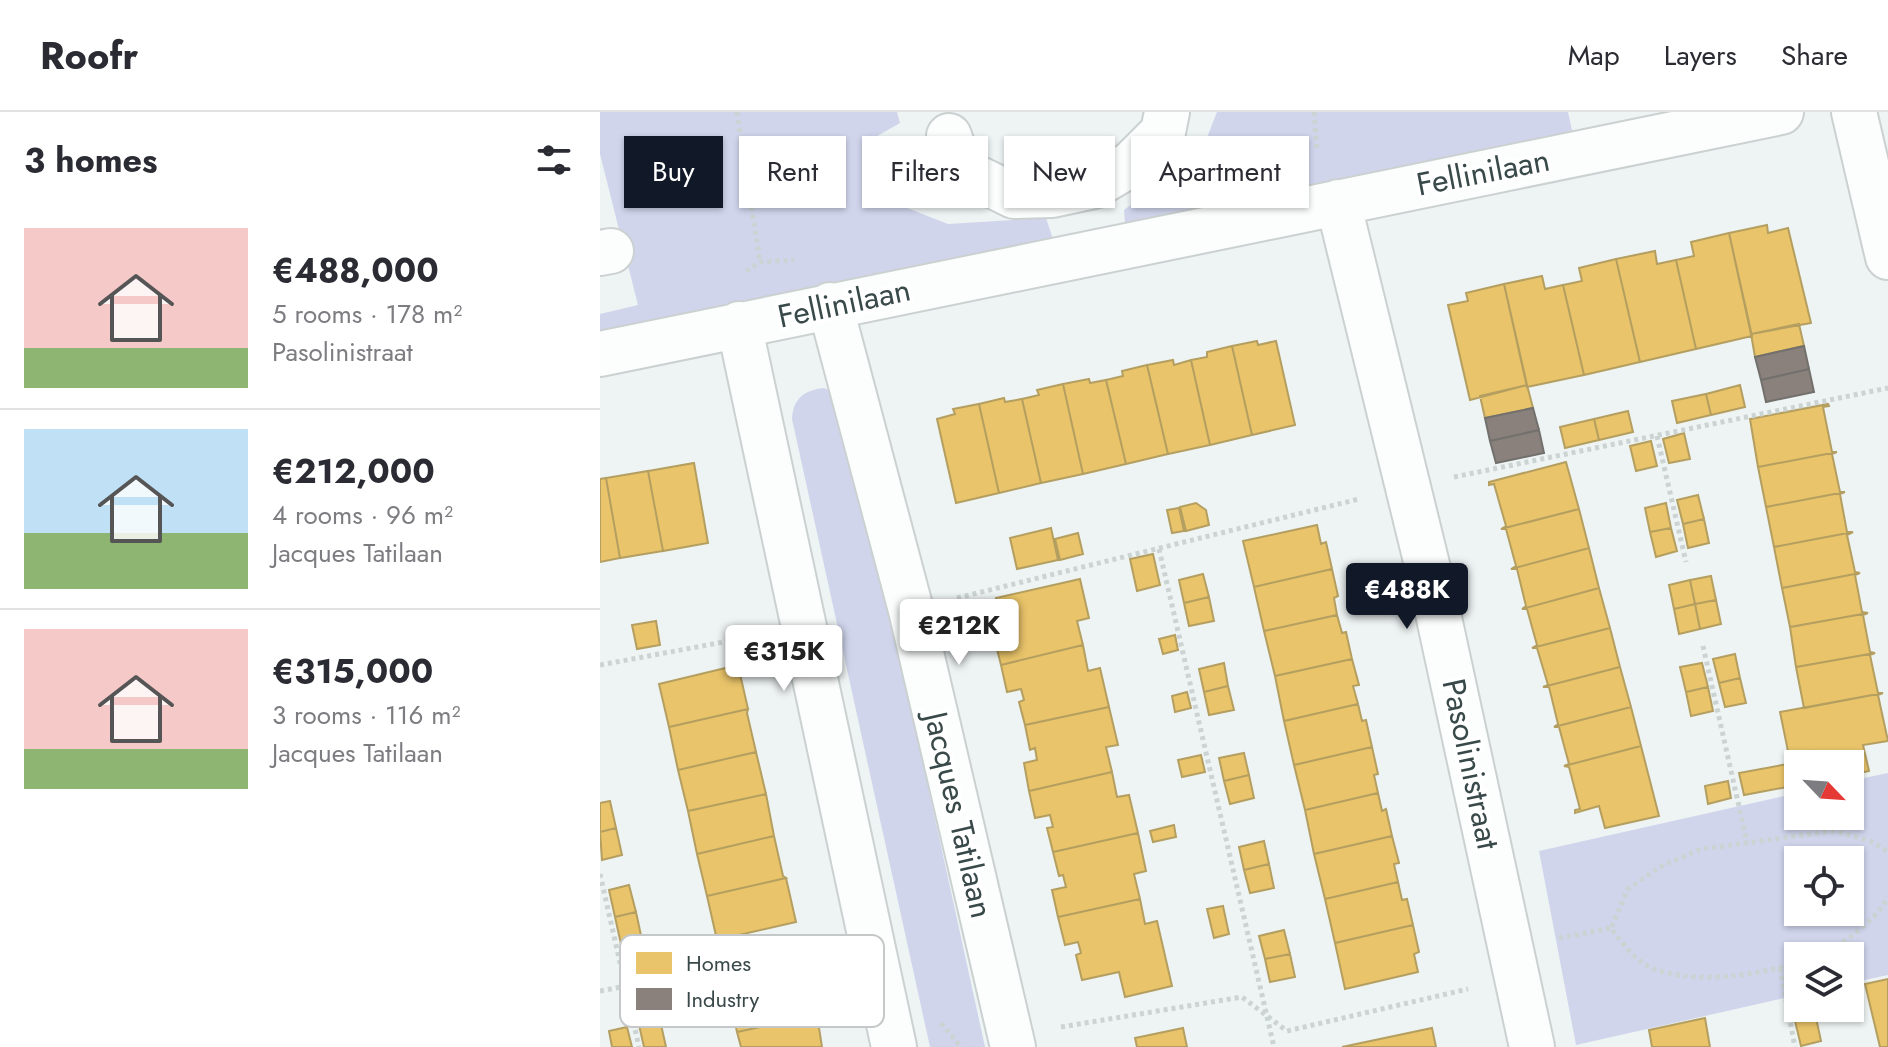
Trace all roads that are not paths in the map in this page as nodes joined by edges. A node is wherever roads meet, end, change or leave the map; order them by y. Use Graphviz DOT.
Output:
graph roads {
  1 [pos="1167,112"];
  2 [pos="1781,112"];
  3 [pos="1854,112"];
  4 [pos="1593,131"];
  5 [pos="1115,174"];
  6 [pos="1338,202"];
  7 [pos="1079,208"];
  8 [pos="1088,253"];
  9 [pos="1888,257"];
  10 [pos="830,305"];
  11 [pos="739,324"];
  12 [pos="600,354"];
  13 [pos="870,935"];
  14 [pos="884,1000"];
  15 [pos="1012,1041"];
  16 [pos="894,1047"];
  17 [pos="1532,1047"];
  1 -- 5 [label="street"];
  2 -- 4 [label="street, Fellinilaan"];
  3 -- 9 [label="street"];
  4 -- 6 [label="street, Fellinilaan"];
  6 -- 8 [label="street, Fellinilaan"];
  6 -- 17 [label="street, Pasolinistraat"];
  7 -- 8 [label="street"];
  8 -- 10 [label="street, Fellinilaan"];
  10 -- 11 [label="street, Fellinilaan"];
  10 -- 15 [label="street, Jacques Tatilaan"];
  11 -- 12 [label="street, Fellinilaan"];
  11 -- 13 [label="street"];
  14 -- 16 [label="street"];
}
